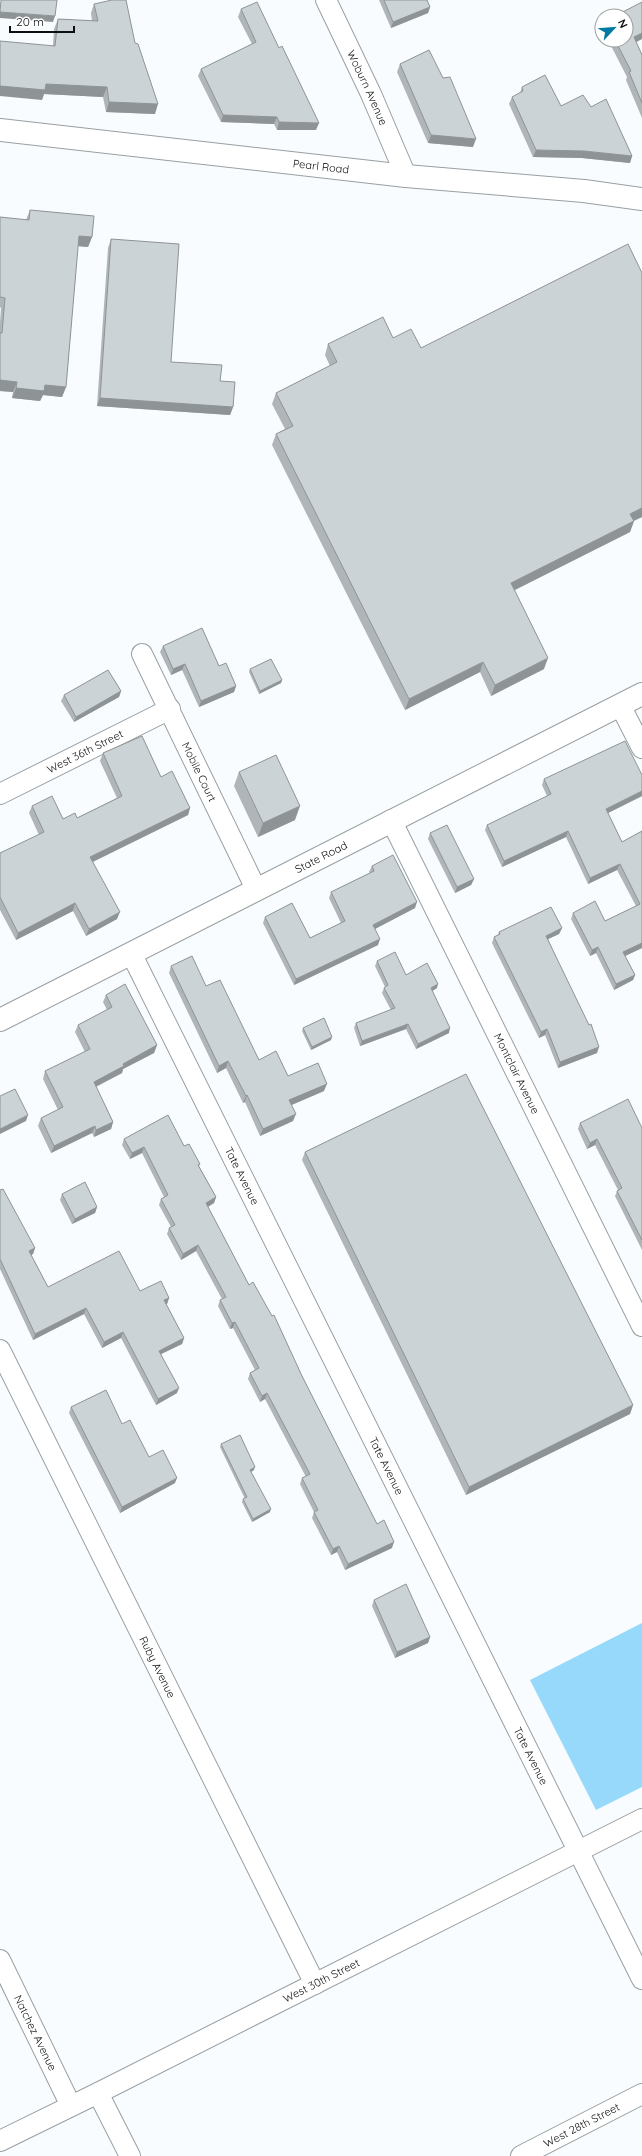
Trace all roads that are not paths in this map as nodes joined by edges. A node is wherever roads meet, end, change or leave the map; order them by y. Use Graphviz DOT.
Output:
graph roads {
  1 [pos="326,0"];
  2 [pos="0,130"];
  3 [pos="406,176"];
  4 [pos="642,199"];
  5 [pos="142,654"];
  6 [pos="642,694"];
  7 [pos="620,705"];
  8 [pos="170,709"];
  9 [pos="642,748"];
  10 [pos="0,794"];
  11 [pos="391,820"];
  12 [pos="256,889"];
  13 [pos="131,953"];
  14 [pos="0,1020"];
  15 [pos="642,1326"];
  16 [pos="0,1350"];
  17 [pos="642,1819"];
  18 [pos="578,1850"];
  19 [pos="0,1960"];
  20 [pos="642,1980"];
  21 [pos="314,1984"];
  22 [pos="98,2093"];
  23 [pos="642,2094"];
  24 [pos="71,2106"];
  25 [pos="0,2141"];
  26 [pos="130,2156"];
  27 [pos="521,2156"];
  1 -- 3 [label="street, Woburn Avenue"];
  2 -- 3 [label="main road, Pearl Road"];
  3 -- 4 [label="main road, Pearl Road"];
  5 -- 8 [label="street, Mobile Court"];
  6 -- 7 [label="main road, State Road"];
  7 -- 9 [label="street"];
  7 -- 11 [label="main road, State Road"];
  8 -- 10 [label="street, West 36th Street"];
  8 -- 12 [label="street, Mobile Court"];
  11 -- 12 [label="main road, State Road"];
  11 -- 15 [label="street, Montclair Avenue"];
  12 -- 13 [label="main road, State Road"];
  13 -- 14 [label="main road, State Road"];
  13 -- 18 [label="street, Tate Avenue"];
  16 -- 21 [label="street, Ruby Avenue"];
  17 -- 18 [label="street, West 30th Street"];
  18 -- 20 [label="street, Tate Avenue"];
  18 -- 21 [label="street, West 30th Street"];
  19 -- 24 [label="street, Natchez Avenue"];
  21 -- 22 [label="street, West 30th Street"];
  22 -- 24 [label="street, West 30th Street"];
  22 -- 26 [label="street"];
  23 -- 27 [label="street, West 28th Street"];
  24 -- 25 [label="street, West 30th Street"];
}
